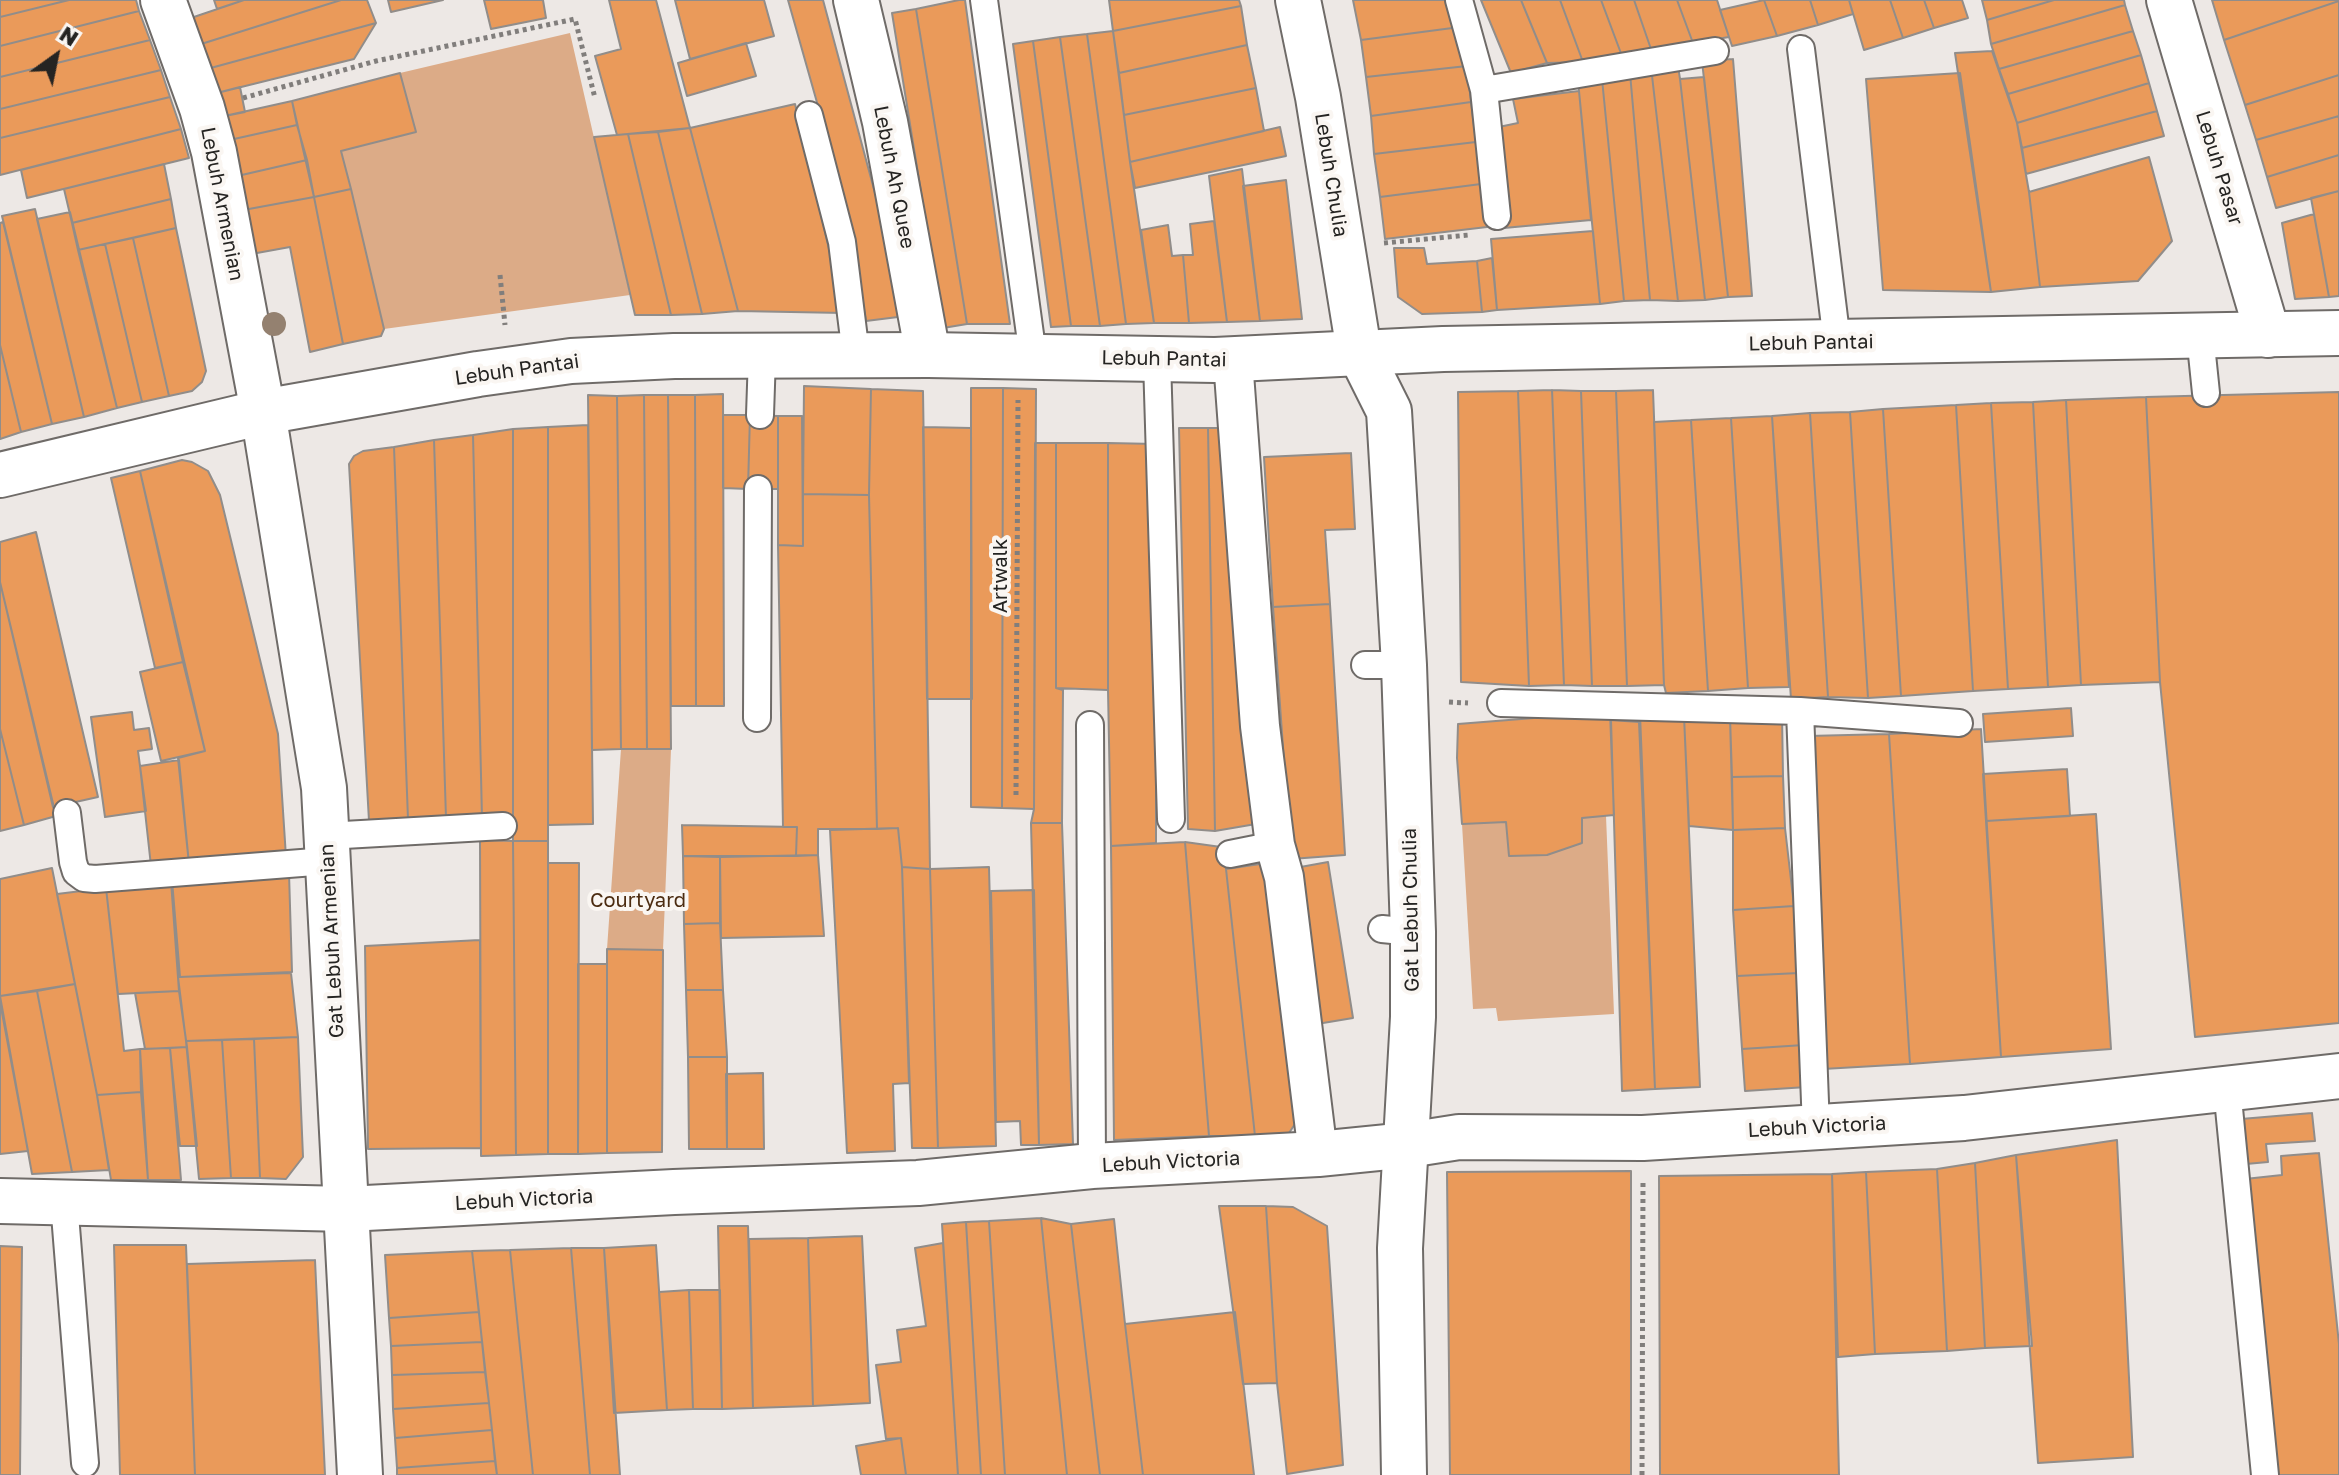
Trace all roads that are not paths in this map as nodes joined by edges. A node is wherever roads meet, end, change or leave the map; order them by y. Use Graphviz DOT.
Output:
graph roads {
  1 [pos="163,0"];
  2 [pos="984,0"];
  3 [pos="1298,0"];
  4 [pos="1459,0"];
  5 [pos="2169,0"];
  6 [pos="866,2"];
  7 [pos="1801,49"];
  8 [pos="1715,51"];
  9 [pos="1484,90"];
  10 [pos="809,115"];
  11 [pos="1497,216"];
  12 [pos="2339,333"];
  13 [pos="2200,335"];
  14 [pos="2268,335"];
  15 [pos="1837,342"];
  16 [pos="1359,351"];
  17 [pos="856,355"];
  18 [pos="928,355"];
  19 [pos="762,356"];
  20 [pos="1026,356"];
  21 [pos="1157,360"];
  22 [pos="1233,360"];
  23 [pos="2206,393"];
  24 [pos="263,412"];
  25 [pos="760,415"];
  26 [pos="0,475"];
  27 [pos="758,489"];
  28 [pos="1501,703"];
  29 [pos="1800,711"];
  30 [pos="757,718"];
  31 [pos="1959,723"];
  32 [pos="1090,725"];
  33 [pos="67,813"];
  34 [pos="1171,819"];
  35 [pos="503,826"];
  36 [pos="1275,845"];
  37 [pos="326,848"];
  38 [pos="1230,854"];
  39 [pos="2339,1076"];
  40 [pos="2227,1088"];
  41 [pos="1816,1128"];
  42 [pos="1408,1145"];
  43 [pos="1318,1154"];
  44 [pos="1092,1166"];
  45 [pos="0,1201"];
  46 [pos="64,1202"];
  47 [pos="347,1209"];
  48 [pos="85,1463"];
  49 [pos="360,1475"];
  50 [pos="1404,1475"];
  51 [pos="2265,1475"];
  1 -- 24 [label="street, Lebuh Armenian"];
  2 -- 20 [label="lane"];
  3 -- 16 [label="street, Lebuh Chulia"];
  4 -- 9 [label="lane"];
  5 -- 14 [label="street, Lebuh Pasar"];
  6 -- 18 [label="street, Lebuh Ah Quee"];
  7 -- 15 [label="lane"];
  8 -- 9 [label="lane"];
  9 -- 11 [label="lane"];
  10 -- 17 [label="lane"];
  12 -- 14 [label="street, Lebuh Pantai"];
  13 -- 14 [label="street, Lebuh Pantai"];
  13 -- 15 [label="street, Lebuh Pantai"];
  13 -- 23 [label="lane"];
  15 -- 16 [label="street, Lebuh Pantai"];
  16 -- 22 [label="street, Lebuh Pantai"];
  16 -- 42 [label="street, Gat Lebuh Chulia"];
  17 -- 18 [label="street, Lebuh Pantai"];
  17 -- 19 [label="street, Lebuh Pantai"];
  18 -- 20 [label="street, Lebuh Pantai"];
  19 -- 24 [label="street, Lebuh Pantai"];
  19 -- 25 [label="lane"];
  20 -- 21 [label="street, Lebuh Pantai"];
  21 -- 22 [label="street, Lebuh Pantai"];
  21 -- 34 [label="lane"];
  22 -- 36 [label="street"];
  24 -- 26 [label="street, Lebuh Pantai"];
  24 -- 37 [label="street, Gat Lebuh Armenian"];
  27 -- 30 [label="lane"];
  28 -- 29 [label="lane"];
  29 -- 31 [label="lane"];
  29 -- 41 [label="lane"];
  32 -- 44 [label="lane"];
  33 -- 37 [label="lane"];
  35 -- 37 [label="lane"];
  36 -- 38 [label="lane"];
  36 -- 43 [label="street"];
  37 -- 47 [label="street, Gat Lebuh Armenian"];
  39 -- 40 [label="street, Lebuh Victoria"];
  40 -- 41 [label="street, Lebuh Victoria"];
  40 -- 51 [label="lane"];
  41 -- 42 [label="street, Lebuh Victoria"];
  42 -- 43 [label="street, Lebuh Victoria"];
  42 -- 50 [label="street, Gat Lebuh Chulia"];
  43 -- 44 [label="street, Lebuh Victoria"];
  44 -- 47 [label="street, Lebuh Victoria"];
  45 -- 46 [label="street, Lebuh Victoria"];
  46 -- 47 [label="street, Lebuh Victoria"];
  46 -- 48 [label="lane"];
  47 -- 49 [label="street, Gat Lebuh Armenian"];
}
